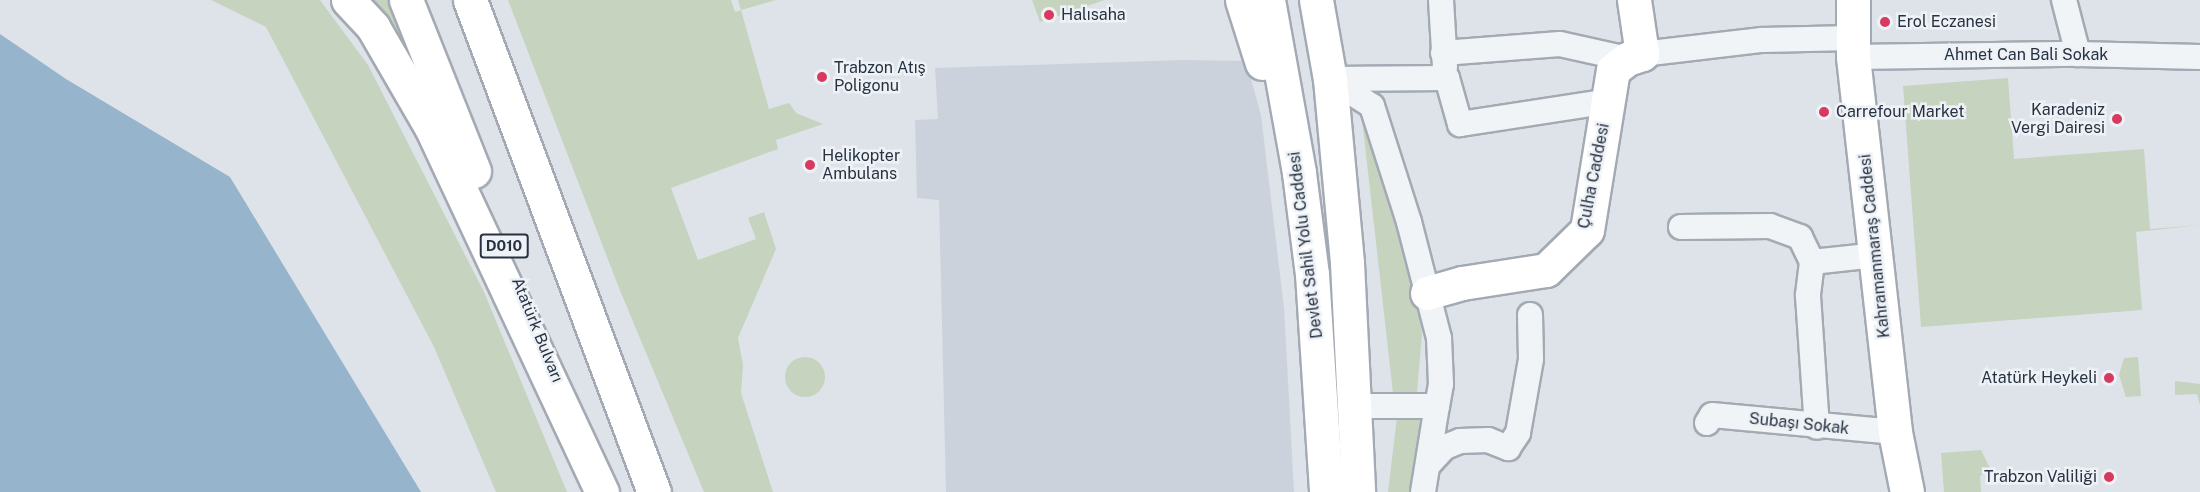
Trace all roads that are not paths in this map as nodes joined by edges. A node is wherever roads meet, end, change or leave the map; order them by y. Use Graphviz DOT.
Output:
graph roads {
  1 [pos="348,0"];
  2 [pos="406,0"];
  3 [pos="470,0"];
  4 [pos="1242,0"];
  5 [pos="1268,0"];
  6 [pos="1316,0"];
  7 [pos="1440,0"];
  8 [pos="1634,0"];
  9 [pos="1853,0"];
  10 [pos="2064,0"];
  11 [pos="1853,47"];
  12 [pos="1443,53"];
  13 [pos="2078,54"];
  14 [pos="1634,57"];
  15 [pos="2200,57"];
  16 [pos="1447,78"];
  17 [pos="1330,79"];
  18 [pos="1610,101"];
  19 [pos="1299,173"];
  20 [pos="1681,226"];
  21 [pos="1876,255"];
  22 [pos="1812,262"];
  23 [pos="1427,293"];
  24 [pos="1530,315"];
  25 [pos="1355,406"];
  26 [pos="1437,406"];
  27 [pos="1707,423"];
  28 [pos="1817,427"];
  29 [pos="1895,432"];
  30 [pos="1429,464"];
  31 [pos="602,492"];
  32 [pos="654,492"];
  33 [pos="1326,492"];
  34 [pos="1358,492"];
  35 [pos="1423,492"];
  36 [pos="1907,492"];
  1 -- 31 [label="main road"];
  2 -- 31 [label="main road, Atatürk Bulvarı / D010"];
  3 -- 32 [label="main road"];
  4 -- 19 [label="main road"];
  5 -- 19 [label="main road, Devlet Sahil Yolu Caddesi"];
  6 -- 17 [label="main road, Devlet Sahil Yolu Caddesi"];
  7 -- 12 [label="street"];
  8 -- 14 [label="main road"];
  9 -- 11 [label="main road, Kahramanmaraş Caddesi"];
  10 -- 13 [label="street"];
  11 -- 13 [label="street, Ahmet Can Bali Sokak"];
  11 -- 14 [label="street, Ahmet Can Bali Sokak"];
  11 -- 21 [label="main road, Kahramanmaraş Caddesi"];
  12 -- 14 [label="street, Ahmet Can Bali Sokak"];
  12 -- 16 [label="street"];
  13 -- 15 [label="street, Ahmet Can Bali Sokak"];
  14 -- 18 [label="main road, Çulha Caddesi"];
  16 -- 17 [label="street"];
  16 -- 18 [label="street"];
  17 -- 23 [label="street"];
  17 -- 25 [label="main road, Devlet Sahil Yolu Caddesi"];
  18 -- 23 [label="main road, Çulha Caddesi"];
  19 -- 33 [label="main road, Devlet Sahil Yolu Caddesi"];
  20 -- 22 [label="street"];
  21 -- 22 [label="street"];
  21 -- 29 [label="main road, Kahramanmaraş Caddesi"];
  22 -- 28 [label="street"];
  23 -- 26 [label="street"];
  24 -- 30 [label="street"];
  25 -- 26 [label="street"];
  25 -- 34 [label="main road, Devlet Sahil Yolu Caddesi"];
  26 -- 30 [label="street"];
  27 -- 28 [label="street, Subaşı Sokak"];
  28 -- 29 [label="street, Subaşı Sokak"];
  29 -- 36 [label="main road, Kahramanmaraş Caddesi"];
  30 -- 35 [label="street"];
}
